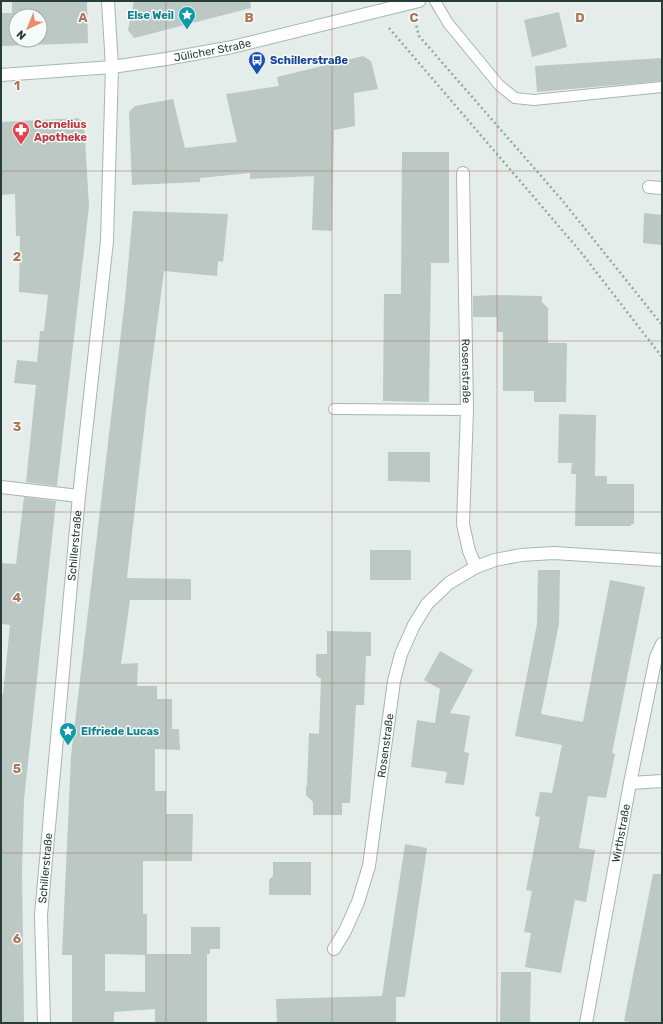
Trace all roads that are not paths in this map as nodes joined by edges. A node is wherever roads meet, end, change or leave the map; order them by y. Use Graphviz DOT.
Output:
graph roads {
  1 [pos="108,1"];
  2 [pos="435,1"];
  3 [pos="415,2"];
  4 [pos="112,67"];
  5 [pos="1,75"];
  6 [pos="662,87"];
  7 [pos="463,173"];
  8 [pos="649,187"];
  9 [pos="662,188"];
  10 [pos="334,409"];
  11 [pos="467,410"];
  12 [pos="1,487"];
  13 [pos="79,496"];
  14 [pos="662,560"];
  15 [pos="476,567"];
  16 [pos="662,644"];
  17 [pos="662,781"];
  18 [pos="630,783"];
  19 [pos="334,949"];
  20 [pos="44,1023"];
  21 [pos="586,1023"];
  1 -- 4 [label="street, Schillerstraße"];
  2 -- 6 [label="lane"];
  3 -- 4 [label="street, Jülicher Straße"];
  4 -- 5 [label="street, Jülicher Straße"];
  4 -- 13 [label="street, Schillerstraße"];
  7 -- 11 [label="street, Rosenstraße"];
  8 -- 9 [label="street"];
  10 -- 11 [label="lane"];
  11 -- 15 [label="street, Rosenstraße"];
  12 -- 13 [label="street"];
  13 -- 20 [label="street, Schillerstraße"];
  14 -- 15 [label="street, Rosenstraße"];
  15 -- 19 [label="street, Rosenstraße"];
  16 -- 18 [label="street, Wirthstraße"];
  17 -- 18 [label="street"];
  18 -- 21 [label="street, Wirthstraße"];
}
